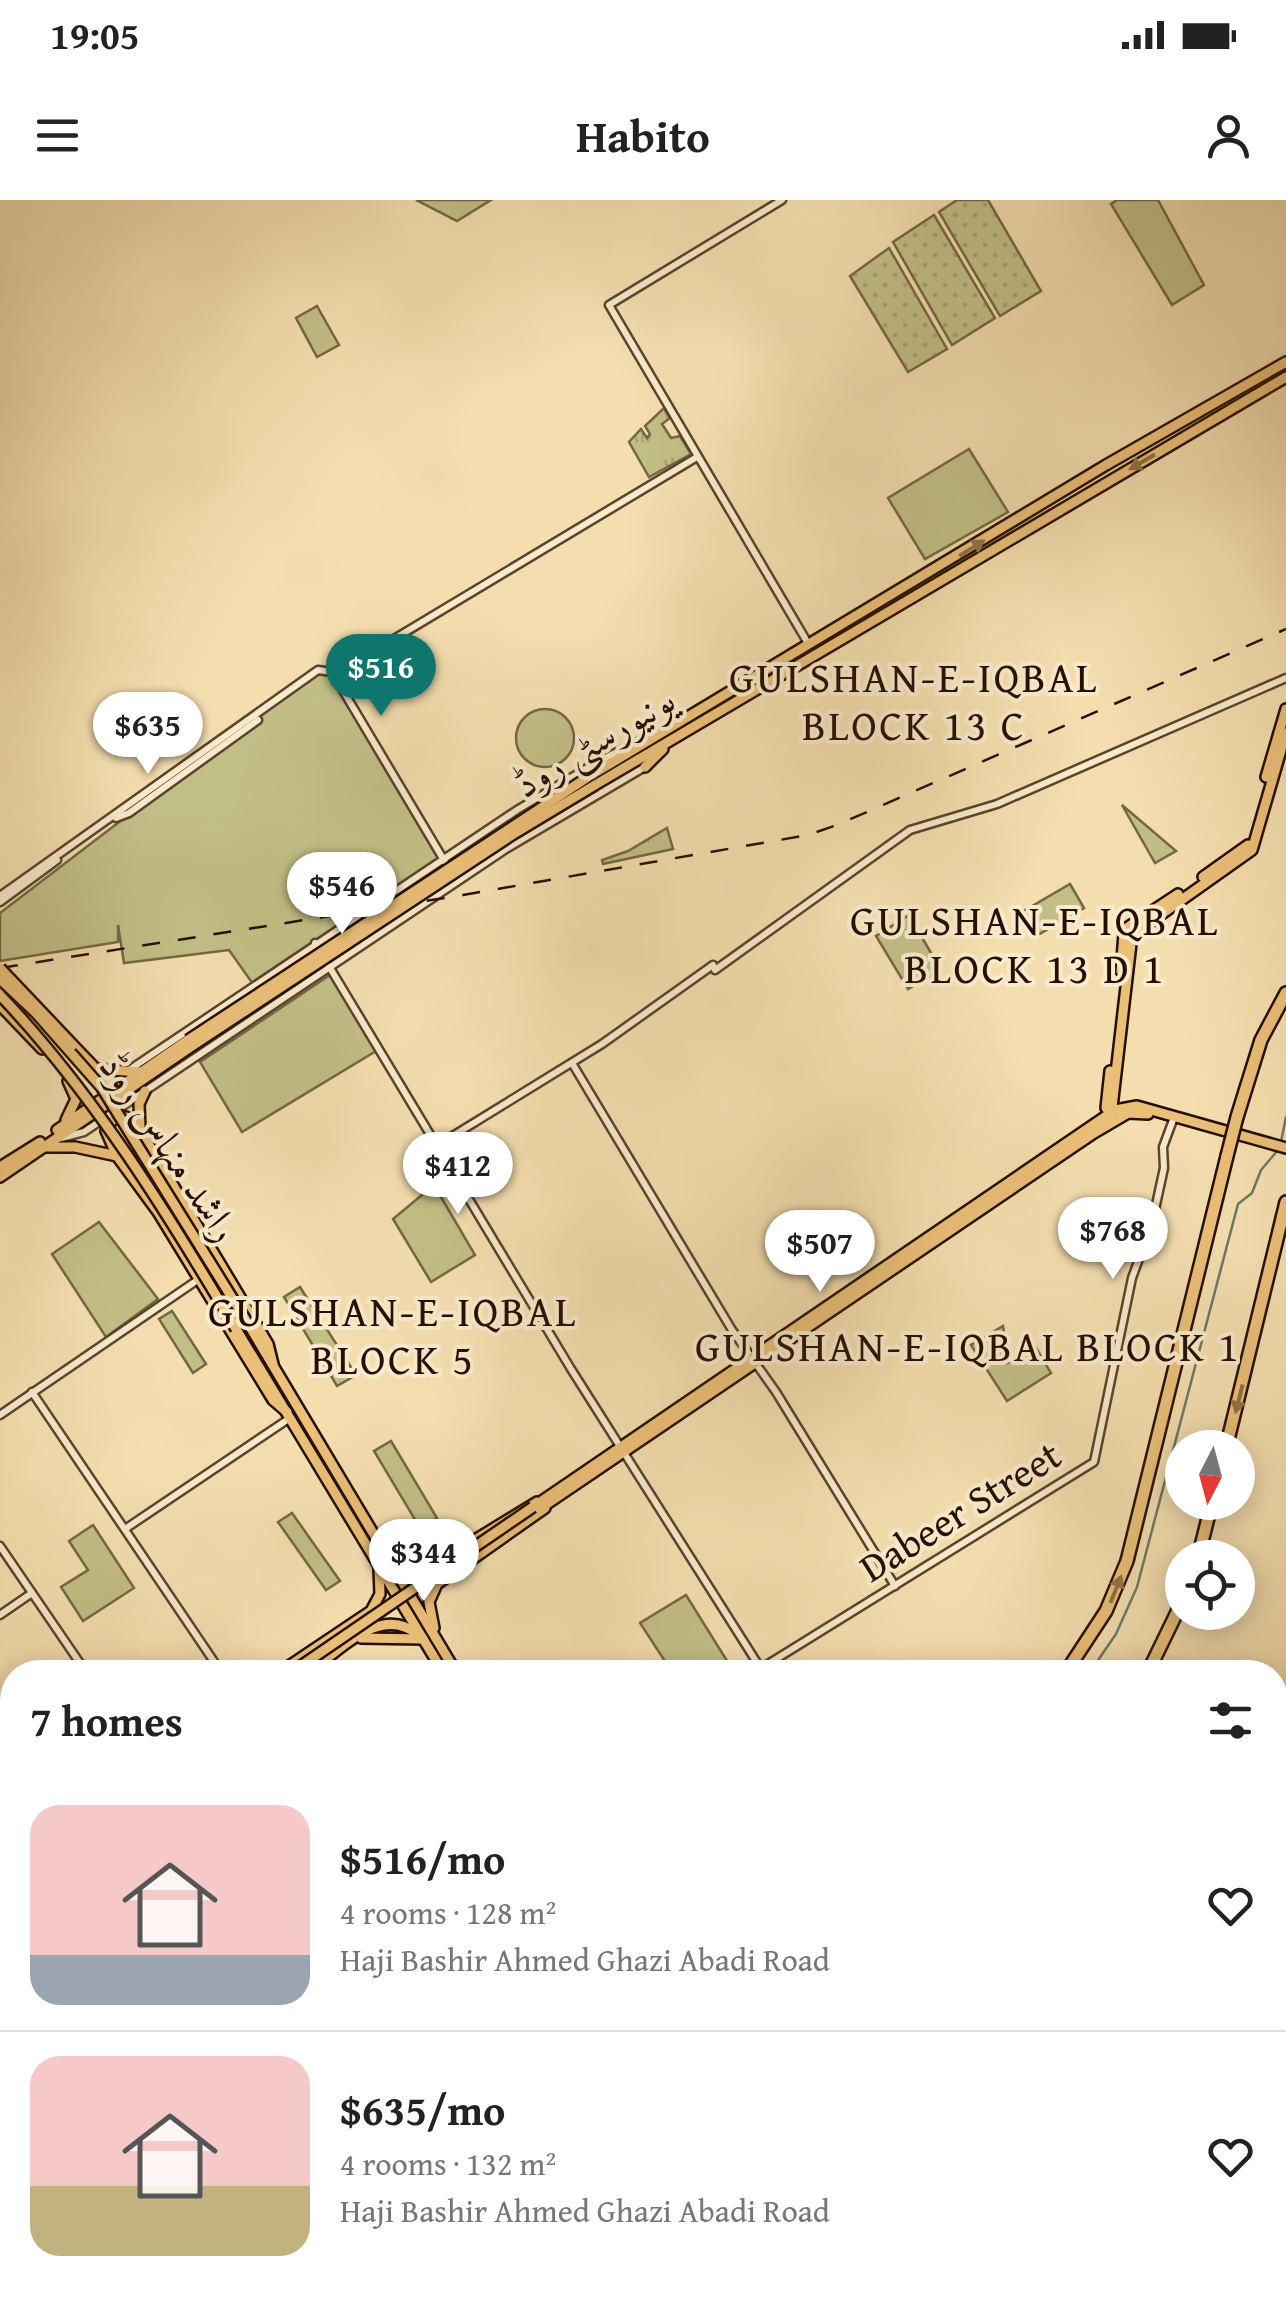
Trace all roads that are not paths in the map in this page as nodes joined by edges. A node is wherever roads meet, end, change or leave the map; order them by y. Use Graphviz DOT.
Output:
graph roads {
  1 [pos="782,200"];
  2 [pos="1286,362"];
  3 [pos="1286,376"];
  4 [pos="1178,425"];
  5 [pos="1191,434"];
  6 [pos="1181,440"];
  7 [pos="697,456"];
  8 [pos="809,646"];
  9 [pos="334,675"];
  10 [pos="1286,678"];
  11 [pos="1286,709"];
  12 [pos="1286,733"];
  13 [pos="668,736"];
  14 [pos="645,767"];
  15 [pos="1255,823"];
  16 [pos="1250,847"];
  17 [pos="442,859"];
  18 [pos="457,882"];
  19 [pos="0,899"];
  20 [pos="314,943"];
  21 [pos="329,966"];
  22 [pos="0,968"];
  23 [pos="0,979"];
  24 [pos="1286,993"];
  25 [pos="0,996"];
  26 [pos="0,1005"];
  27 [pos="190,1043"];
  28 [pos="572,1063"];
  29 [pos="96,1069"];
  30 [pos="123,1072"];
  31 [pos="140,1072"];
  32 [pos="74,1089"];
  33 [pos="112,1090"];
  34 [pos="146,1091"];
  35 [pos="1114,1091"];
  36 [pos="1134,1106"];
  37 [pos="1112,1116"];
  38 [pos="1173,1120"];
  39 [pos="140,1130"];
  40 [pos="56,1134"];
  41 [pos="1228,1134"];
  42 [pos="437,1145"];
  43 [pos="41,1148"];
  44 [pos="1286,1151"];
  45 [pos="117,1156"];
  46 [pos="0,1167"];
  47 [pos="0,1177"];
  48 [pos="175,1188"];
  49 [pos="150,1201"];
  50 [pos="1286,1202"];
  51 [pos="199,1279"];
  52 [pos="753,1361"];
  53 [pos="273,1364"];
  54 [pos="32,1392"];
  55 [pos="0,1415"];
  56 [pos="289,1415"];
  57 [pos="1230,1430"];
  58 [pos="623,1449"];
  59 [pos="538,1506"];
  60 [pos="125,1529"];
  61 [pos="0,1546"];
  62 [pos="378,1561"];
  63 [pos="391,1562"];
  64 [pos="895,1586"];
  65 [pos="32,1593"];
  66 [pos="0,1615"];
  67 [pos="1168,1630"];
  68 [pos="423,1639"];
  69 [pos="355,1640"];
  70 [pos="436,1640"];
  71 [pos="78,1660"];
  72 [pos="213,1660"];
  73 [pos="298,1660"];
  74 [pos="313,1660"];
  75 [pos="326,1660"];
  76 [pos="436,1660"];
  77 [pos="448,1660"];
  78 [pos="751,1660"];
  79 [pos="776,1660"];
  80 [pos="1074,1660"];
  81 [pos="1154,1660"];
  1 -- 7 [label="street"];
  2 -- 4 [label="main road, یونیورسٹی روڈ"];
  3 -- 5 [label="main road, یونیورسٹی روڈ"];
  4 -- 5 [label="main road"];
  4 -- 6 [label="main road"];
  8 -- 4 [label="main road, یونیورسٹی روڈ, one-way"];
  5 -- 6 [label="main road, یونیورسٹی روڈ"];
  6 -- 13 [label="main road, یونیورسٹی روڈ, one-way"];
  7 -- 8 [label="street"];
  7 -- 9 [label="street"];
  8 -- 13 [label="main road, یونیورسٹی روڈ"];
  9 -- 17 [label="street"];
  9 -- 19 [label="street"];
  10 -- 28 [label="street"];
  11 -- 15 [label="main road"];
  12 -- 15 [label="main road"];
  13 -- 14 [label="main road"];
  13 -- 17 [label="street"];
  13 -- 27 [label="main road, یونیورسٹی روڈ, bridge"];
  14 -- 18 [label="street"];
  15 -- 16 [label="main road"];
  16 -- 35 [label="main road"];
  16 -- 37 [label="main road"];
  17 -- 18 [label="street"];
  17 -- 20 [label="street"];
  18 -- 21 [label="street"];
  20 -- 21 [label="street"];
  20 -- 30 [label="street"];
  21 -- 34 [label="street"];
  21 -- 42 [label="street"];
  22 -- 29 [label="main road, bridge"];
  23 -- 53 [label="main road, راشد منہاس روڈ, bridge"];
  80 -- 24 [label="highway, one-way, bridge"];
  25 -- 56 [label="main road, راشد منہاس روڈ, bridge"];
  26 -- 32 [label="main road"];
  27 -- 31 [label="main road, یونیورسٹی روڈ"];
  27 -- 40 [label="main road, یونیورسٹی روڈ"];
  28 -- 42 [label="street"];
  28 -- 52 [label="street"];
  29 -- 30 [label="main road"];
  29 -- 32 [label="main road"];
  30 -- 31 [label="main road"];
  30 -- 33 [label="main road"];
  31 -- 33 [label="main road, یونیورسٹی روڈ"];
  32 -- 40 [label="main road"];
  33 -- 40 [label="main road, یونیورسٹی روڈ"];
  34 -- 39 [label="main road"];
  34 -- 40 [label="street"];
  35 -- 36 [label="main road"];
  35 -- 37 [label="main road"];
  36 -- 37 [label="main road"];
  36 -- 41 [label="main road"];
  37 -- 38 [label="main road"];
  37 -- 52 [label="main road"];
  38 -- 41 [label="main road"];
  38 -- 64 [label="street, Dabeer Street"];
  39 -- 45 [label="main road"];
  39 -- 48 [label="main road"];
  40 -- 43 [label="main road, یونیورسٹی روڈ"];
  40 -- 46 [label="main road, یونیورسٹی روڈ"];
  41 -- 44 [label="main road"];
  42 -- 58 [label="street"];
  43 -- 45 [label="main road"];
  43 -- 47 [label="main road, یونیورسٹی روڈ"];
  45 -- 49 [label="main road"];
  48 -- 49 [label="main road"];
  48 -- 53 [label="main road"];
  49 -- 51 [label="main road"];
  50 -- 57 [label="highway, one-way"];
  51 -- 54 [label="street"];
  51 -- 56 [label="main road"];
  52 -- 58 [label="main road"];
  52 -- 64 [label="street"];
  53 -- 63 [label="main road, راشد منہاس روڈ"];
  54 -- 55 [label="street"];
  54 -- 60 [label="street"];
  56 -- 60 [label="street"];
  56 -- 62 [label="main road, راشد منہاس روڈ"];
  58 -- 59 [label="main road"];
  58 -- 78 [label="street"];
  59 -- 63 [label="main road"];
  59 -- 70 [label="main road"];
  59 -- 74 [label="main road, bridge"];
  60 -- 72 [label="street"];
  61 -- 65 [label="street"];
  62 -- 68 [label="main road, راشد منہاس روڈ"];
  62 -- 73 [label="main road"];
  63 -- 70 [label="main road, راشد منہاس روڈ"];
  64 -- 79 [label="street, Dabeer Street"];
  65 -- 66 [label="street"];
  65 -- 71 [label="street"];
  67 -- 81 [label="highway"];
  68 -- 69 [label="main road"];
  68 -- 69 [label="main road"];
  68 -- 76 [label="main road, راشد منہاس روڈ"];
  69 -- 75 [label="main road"];
  70 -- 77 [label="main road, راشد منہاس روڈ"];
}
